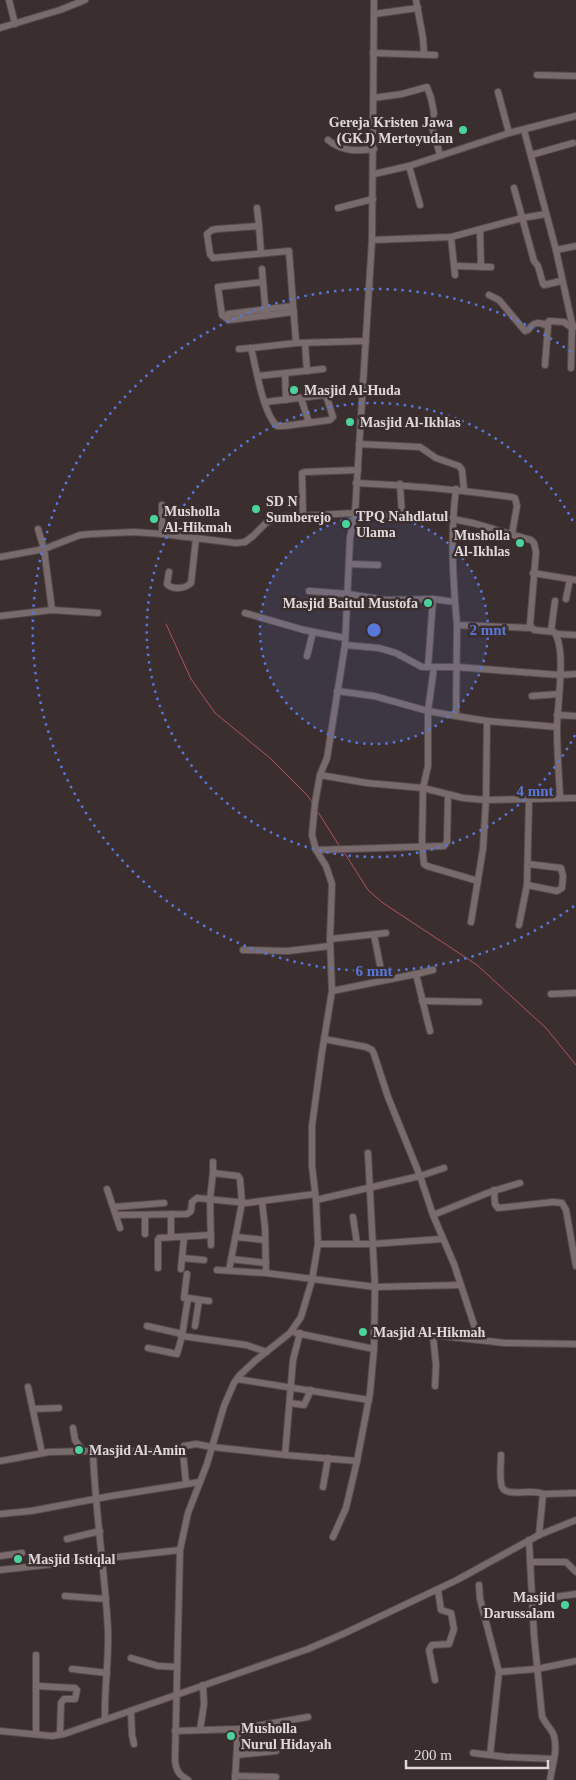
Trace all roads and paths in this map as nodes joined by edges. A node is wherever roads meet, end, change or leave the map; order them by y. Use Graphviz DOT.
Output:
graph roads {
  1 [pos="9,0"];
  2 [pos="84,0"];
  3 [pos="374,0"];
  4 [pos="416,0"];
  5 [pos="418,8"];
  6 [pos="374,14"];
  7 [pos="15,24"];
  8 [pos="0,28"];
  9 [pos="373,53"];
  10 [pos="424,54"];
  11 [pos="435,55"];
  12 [pos="537,75"];
  13 [pos="576,76"];
  14 [pos="498,92"];
  15 [pos="373,98"];
  16 [pos="576,116"];
  17 [pos="524,130"];
  18 [pos="509,133"];
  19 [pos="328,140"];
  20 [pos="573,143"];
  21 [pos="374,149"];
  22 [pos="440,155"];
  23 [pos="531,155"];
  24 [pos="409,166"];
  25 [pos="374,174"];
  26 [pos="514,188"];
  27 [pos="373,199"];
  28 [pos="420,205"];
  29 [pos="257,208"];
  30 [pos="338,208"];
  31 [pos="546,214"];
  32 [pos="522,218"];
  33 [pos="259,226"];
  34 [pos="480,230"];
  35 [pos="450,236"];
  36 [pos="372,240"];
  37 [pos="576,246"];
  38 [pos="556,250"];
  39 [pos="261,253"];
  40 [pos="455,266"];
  41 [pos="481,267"];
  42 [pos="491,267"];
  43 [pos="262,269"];
  44 [pos="455,275"];
  45 [pos="561,281"];
  46 [pos="263,282"];
  47 [pos="489,295"];
  48 [pos="293,309"];
  49 [pos="266,312"];
  50 [pos="548,326"];
  51 [pos="574,327"];
  52 [pos="366,340"];
  53 [pos="296,343"];
  54 [pos="306,343"];
  55 [pos="251,348"];
  56 [pos="239,349"];
  57 [pos="545,365"];
  58 [pos="571,368"];
  59 [pos="323,369"];
  60 [pos="307,371"];
  61 [pos="285,374"];
  62 [pos="258,376"];
  63 [pos="302,398"];
  64 [pos="286,400"];
  65 [pos="265,402"];
  66 [pos="309,423"];
  67 [pos="358,444"];
  68 [pos="358,470"];
  69 [pos="356,483"];
  70 [pos="400,484"];
  71 [pos="456,489"];
  72 [pos="464,490"];
  73 [pos="162,505"];
  74 [pos="354,513"];
  75 [pos="303,516"];
  76 [pos="402,516"];
  77 [pos="452,519"];
  78 [pos="38,529"];
  79 [pos="162,534"];
  80 [pos="512,534"];
  81 [pos="196,538"];
  82 [pos="44,549"];
  83 [pos="0,557"];
  84 [pos="349,564"];
  85 [pos="378,564"];
  86 [pos="169,572"];
  87 [pos="534,573"];
  88 [pos="573,579"];
  89 [pos="309,591"];
  90 [pos="348,594"];
  91 [pos="433,599"];
  92 [pos="566,599"];
  93 [pos="555,601"];
  94 [pos="455,602"];
  95 [pos="52,610"];
  96 [pos="98,613"];
  97 [pos="245,613"];
  98 [pos="0,616"];
  99 [pos="457,625"];
  100 [pos="531,628"];
  101 [pos="312,632"];
  102 [pos="554,632"];
  103 [pos="576,635"];
  104 [pos="345,642"];
  105 [pos="307,656"];
  106 [pos="431,667"];
  107 [pos="457,667"];
  108 [pos="576,674"];
  109 [pos="560,675"];
  110 [pos="337,691"];
  111 [pos="559,694"];
  112 [pos="532,696"];
  113 [pos="428,711"];
  114 [pos="557,715"];
  115 [pos="456,716"];
  116 [pos="576,716"];
  117 [pos="488,722"];
  118 [pos="557,727"];
  119 [pos="320,775"];
  120 [pos="424,788"];
  121 [pos="448,795"];
  122 [pos="560,798"];
  123 [pos="576,798"];
  124 [pos="486,800"];
  125 [pos="529,800"];
  126 [pos="422,846"];
  127 [pos="316,850"];
  128 [pos="528,864"];
  129 [pos="478,881"];
  130 [pos="527,886"];
  131 [pos="471,922"];
  132 [pos="519,925"];
  133 [pos="386,933"];
  134 [pos="374,935"];
  135 [pos="330,942"];
  136 [pos="243,950"];
  137 [pos="433,970"];
  138 [pos="416,974"];
  139 [pos="383,980"];
  140 [pos="332,991"];
  141 [pos="551,994"];
  142 [pos="576,994"];
  143 [pos="422,1001"];
  144 [pos="479,1002"];
  145 [pos="430,1031"];
  146 [pos="324,1039"];
  147 [pos="368,1152"];
  148 [pos="213,1162"];
  149 [pos="444,1168"];
  150 [pos="212,1172"];
  151 [pos="420,1176"];
  152 [pos="520,1183"];
  153 [pos="369,1188"];
  154 [pos="108,1189"];
  155 [pos="494,1190"];
  156 [pos="315,1197"];
  157 [pos="210,1199"];
  158 [pos="262,1202"];
  159 [pos="164,1203"];
  160 [pos="242,1203"];
  161 [pos="114,1206"];
  162 [pos="145,1214"];
  163 [pos="171,1214"];
  164 [pos="117,1215"];
  165 [pos="433,1215"];
  166 [pos="353,1217"];
  167 [pos="120,1228"];
  168 [pos="145,1234"];
  169 [pos="211,1236"];
  170 [pos="236,1236"];
  171 [pos="171,1237"];
  172 [pos="184,1237"];
  173 [pos="442,1239"];
  174 [pos="265,1240"];
  175 [pos="318,1244"];
  176 [pos="357,1244"];
  177 [pos="372,1244"];
  178 [pos="211,1245"];
  179 [pos="182,1258"];
  180 [pos="232,1259"];
  181 [pos="204,1260"];
  182 [pos="266,1263"];
  183 [pos="576,1266"];
  184 [pos="158,1268"];
  185 [pos="181,1269"];
  186 [pos="217,1270"];
  187 [pos="229,1270"];
  188 [pos="266,1273"];
  189 [pos="188,1274"];
  190 [pos="312,1280"];
  191 [pos="460,1285"];
  192 [pos="375,1287"];
  193 [pos="188,1298"];
  194 [pos="199,1300"];
  195 [pos="209,1301"];
  196 [pos="147,1326"];
  197 [pos="195,1326"];
  198 [pos="374,1332"];
  199 [pos="290,1333"];
  200 [pos="300,1333"];
  201 [pos="433,1335"];
  202 [pos="182,1336"];
  203 [pos="479,1340"];
  204 [pos="576,1344"];
  205 [pos="148,1348"];
  206 [pos="374,1349"];
  207 [pos="267,1352"];
  208 [pos="237,1379"];
  209 [pos="435,1386"];
  210 [pos="28,1387"];
  211 [pos="291,1388"];
  212 [pos="311,1390"];
  213 [pos="369,1400"];
  214 [pos="290,1403"];
  215 [pos="59,1408"];
  216 [pos="33,1409"];
  217 [pos="72,1428"];
  218 [pos="212,1447"];
  219 [pos="82,1451"];
  220 [pos="93,1452"];
  221 [pos="183,1452"];
  222 [pos="42,1453"];
  223 [pos="285,1455"];
  224 [pos="502,1455"];
  225 [pos="328,1458"];
  226 [pos="0,1461"];
  227 [pos="357,1461"];
  228 [pos="200,1482"];
  229 [pos="186,1484"];
  230 [pos="322,1487"];
  231 [pos="576,1493"];
  232 [pos="544,1494"];
  233 [pos="95,1499"];
  234 [pos="0,1514"];
  235 [pos="576,1520"];
  236 [pos="100,1531"];
  237 [pos="539,1534"];
  238 [pos="333,1537"];
  239 [pos="66,1539"];
  240 [pos="529,1540"];
  241 [pos="180,1550"];
  242 [pos="22,1553"];
  243 [pos="0,1556"];
  244 [pos="102,1559"];
  245 [pos="530,1562"];
  246 [pos="0,1570"];
  247 [pos="576,1572"];
  248 [pos="479,1585"];
  249 [pos="438,1590"];
  250 [pos="576,1594"];
  251 [pos="65,1596"];
  252 [pos="106,1599"];
  253 [pos="532,1600"];
  254 [pos="36,1655"];
  255 [pos="131,1658"];
  256 [pos="576,1661"];
  257 [pos="177,1668"];
  258 [pos="72,1669"];
  259 [pos="537,1669"];
  260 [pos="499,1672"];
  261 [pos="107,1673"];
  262 [pos="435,1680"];
  263 [pos="203,1685"];
  264 [pos="37,1686"];
  265 [pos="176,1694"];
  266 [pos="131,1710"];
  267 [pos="308,1716"];
  268 [pos="105,1719"];
  269 [pos="238,1729"];
  270 [pos="0,1730"];
  271 [pos="200,1730"];
  272 [pos="175,1731"];
  273 [pos="36,1734"];
  274 [pos="60,1734"];
  275 [pos="134,1744"];
  276 [pos="276,1752"];
  277 [pos="473,1753"];
  278 [pos="237,1755"];
  279 [pos="490,1755"];
  280 [pos="554,1759"];
  281 [pos="276,1777"];
  282 [pos="235,1778"];
  283 [pos="188,1780"];
  284 [pos="550,1780"];
  1 -- 7 [label="street"];
  2 -- 7 [label="street"];
  3 -- 6 [label="street"];
  4 -- 5 [label="street"];
  5 -- 6 [label="street"];
  5 -- 10 [label="street"];
  6 -- 9 [label="street"];
  7 -- 8 [label="street"];
  9 -- 10 [label="street"];
  9 -- 15 [label="street"];
  10 -- 11 [label="street"];
  12 -- 13 [label="street"];
  14 -- 18 [label="street"];
  15 -- 21 [label="street"];
  15 -- 22 [label="street"];
  16 -- 17 [label="street"];
  17 -- 18 [label="street"];
  17 -- 23 [label="street"];
  18 -- 22 [label="street"];
  19 -- 21 [label="street"];
  20 -- 23 [label="street"];
  21 -- 25 [label="street"];
  22 -- 24 [label="street"];
  23 -- 31 [label="street"];
  24 -- 25 [label="street"];
  24 -- 28 [label="street"];
  25 -- 27 [label="street"];
  26 -- 32 [label="street"];
  27 -- 30 [label="street"];
  27 -- 36 [label="street"];
  29 -- 33 [label="street"];
  31 -- 32 [label="street"];
  31 -- 38 [label="street"];
  32 -- 34 [label="street"];
  32 -- 45 [label="street"];
  33 -- 39 [label="street"];
  33 -- 39 [label="street"];
  34 -- 35 [label="street"];
  34 -- 41 [label="street"];
  35 -- 36 [label="street"];
  35 -- 40 [label="street"];
  36 -- 52 [label="street"];
  37 -- 38 [label="street"];
  38 -- 45 [label="street"];
  39 -- 48 [label="street"];
  40 -- 41 [label="street"];
  40 -- 44 [label="street"];
  41 -- 42 [label="street"];
  43 -- 46 [label="street"];
  45 -- 51 [label="street"];
  46 -- 49 [label="street"];
  46 -- 49 [label="street"];
  47 -- 50 [label="street"];
  48 -- 49 [label="street"];
  48 -- 53 [label="street"];
  50 -- 51 [label="street"];
  50 -- 57 [label="street"];
  51 -- 58 [label="street"];
  52 -- 54 [label="street"];
  52 -- 67 [label="street"];
  53 -- 54 [label="street"];
  53 -- 55 [label="street"];
  54 -- 60 [label="street"];
  55 -- 56 [label="street"];
  55 -- 62 [label="street"];
  59 -- 60 [label="street"];
  60 -- 61 [label="street"];
  61 -- 62 [label="street"];
  61 -- 64 [label="street"];
  62 -- 65 [label="street"];
  63 -- 64 [label="street"];
  63 -- 66 [label="street"];
  63 -- 66 [label="street"];
  64 -- 65 [label="street"];
  65 -- 66 [label="street"];
  67 -- 68 [label="street"];
  67 -- 72 [label="street"];
  68 -- 69 [label="street"];
  68 -- 75 [label="street"];
  69 -- 70 [label="street"];
  69 -- 74 [label="street"];
  70 -- 71 [label="street"];
  70 -- 76 [label="street"];
  71 -- 72 [label="street"];
  71 -- 77 [label="street"];
  72 -- 80 [label="street"];
  73 -- 79 [label="street"];
  74 -- 75 [label="street"];
  74 -- 76 [label="street"];
  74 -- 84 [label="street"];
  75 -- 81 [label="street"];
  76 -- 77 [label="street"];
  77 -- 80 [label="street"];
  77 -- 94 [label="street"];
  78 -- 82 [label="street"];
  79 -- 81 [label="street"];
  79 -- 82 [label="street"];
  80 -- 87 [label="street"];
  81 -- 86 [label="street"];
  82 -- 83 [label="street"];
  82 -- 95 [label="street"];
  84 -- 85 [label="street"];
  84 -- 90 [label="street"];
  87 -- 88 [label="street"];
  87 -- 100 [label="street"];
  88 -- 92 [label="street"];
  89 -- 90 [label="street"];
  90 -- 91 [label="street"];
  90 -- 104 [label="street"];
  91 -- 94 [label="street"];
  91 -- 106 [label="street"];
  93 -- 102 [label="street"];
  94 -- 99 [label="street"];
  95 -- 96 [label="street"];
  95 -- 98 [label="street"];
  97 -- 101 [label="street"];
  99 -- 100 [label="street"];
  99 -- 107 [label="street"];
  100 -- 102 [label="street"];
  101 -- 104 [label="street"];
  101 -- 105 [label="street"];
  102 -- 103 [label="street"];
  102 -- 109 [label="street"];
  104 -- 106 [label="street"];
  104 -- 110 [label="street"];
  106 -- 107 [label="street"];
  106 -- 113 [label="street"];
  107 -- 109 [label="street"];
  107 -- 115 [label="street"];
  108 -- 109 [label="street"];
  109 -- 111 [label="street"];
  110 -- 113 [label="street"];
  110 -- 119 [label="street"];
  111 -- 112 [label="street"];
  111 -- 114 [label="street"];
  113 -- 115 [label="street"];
  113 -- 120 [label="street"];
  114 -- 116 [label="street"];
  114 -- 118 [label="street"];
  115 -- 117 [label="street"];
  117 -- 118 [label="street"];
  117 -- 124 [label="street"];
  118 -- 122 [label="street"];
  119 -- 120 [label="street"];
  119 -- 127 [label="street"];
  120 -- 121 [label="street"];
  120 -- 126 [label="street"];
  121 -- 124 [label="street"];
  121 -- 126 [label="street"];
  122 -- 123 [label="street"];
  122 -- 125 [label="street"];
  124 -- 125 [label="street"];
  124 -- 129 [label="street"];
  125 -- 128 [label="street"];
  126 -- 127 [label="street"];
  126 -- 129 [label="street"];
  127 -- 135 [label="street"];
  128 -- 130 [label="street"];
  128 -- 130 [label="street"];
  129 -- 131 [label="street"];
  130 -- 132 [label="street"];
  133 -- 134 [label="street"];
  134 -- 135 [label="street"];
  134 -- 139 [label="street"];
  135 -- 136 [label="street"];
  135 -- 140 [label="street"];
  137 -- 138 [label="street"];
  138 -- 139 [label="street"];
  138 -- 143 [label="street"];
  139 -- 140 [label="street"];
  140 -- 146 [label="street"];
  141 -- 142 [label="street"];
  143 -- 144 [label="street"];
  143 -- 145 [label="street"];
  146 -- 151 [label="street"];
  146 -- 156 [label="street"];
  147 -- 153 [label="street"];
  148 -- 150 [label="street"];
  149 -- 151 [label="street"];
  150 -- 157 [label="street"];
  150 -- 160 [label="street"];
  151 -- 153 [label="street"];
  151 -- 165 [label="street"];
  152 -- 155 [label="street"];
  153 -- 156 [label="street"];
  153 -- 177 [label="street"];
  154 -- 161 [label="street"];
  155 -- 165 [label="street"];
  155 -- 183 [label="street"];
  156 -- 158 [label="street"];
  156 -- 175 [label="street"];
  157 -- 160 [label="street"];
  157 -- 163 [label="street"];
  157 -- 169 [label="street"];
  158 -- 160 [label="street"];
  158 -- 174 [label="street"];
  159 -- 161 [label="street"];
  160 -- 170 [label="street"];
  161 -- 164 [label="street"];
  162 -- 163 [label="street"];
  162 -- 164 [label="street"];
  162 -- 168 [label="street"];
  163 -- 171 [label="street"];
  164 -- 167 [label="street"];
  165 -- 173 [label="street"];
  166 -- 176 [label="street"];
  169 -- 172 [label="street"];
  169 -- 178 [label="street"];
  170 -- 174 [label="street"];
  170 -- 180 [label="street"];
  171 -- 172 [label="street"];
  171 -- 184 [label="street"];
  172 -- 179 [label="street"];
  173 -- 177 [label="street"];
  173 -- 191 [label="street"];
  174 -- 182 [label="street"];
  175 -- 176 [label="street"];
  175 -- 190 [label="street"];
  176 -- 177 [label="street"];
  177 -- 192 [label="street"];
  179 -- 181 [label="street"];
  179 -- 185 [label="street"];
  180 -- 182 [label="street"];
  180 -- 187 [label="street"];
  182 -- 188 [label="street"];
  186 -- 187 [label="street"];
  187 -- 188 [label="street"];
  188 -- 190 [label="street"];
  189 -- 193 [label="street"];
  190 -- 192 [label="street"];
  190 -- 199 [label="street"];
  191 -- 192 [label="street"];
  191 -- 203 [label="street"];
  192 -- 198 [label="street"];
  193 -- 194 [label="street"];
  193 -- 202 [label="street"];
  194 -- 195 [label="street"];
  194 -- 197 [label="street"];
  196 -- 202 [label="street"];
  198 -- 201 [label="street"];
  198 -- 206 [label="street"];
  199 -- 200 [label="street"];
  199 -- 207 [label="street"];
  200 -- 206 [label="street"];
  200 -- 211 [label="street"];
  201 -- 203 [label="street"];
  201 -- 209 [label="street"];
  202 -- 205 [label="street"];
  202 -- 207 [label="street"];
  203 -- 204 [label="street"];
  206 -- 213 [label="street"];
  207 -- 208 [label="street"];
  208 -- 211 [label="street"];
  208 -- 218 [label="street"];
  210 -- 216 [label="street"];
  211 -- 212 [label="street"];
  211 -- 214 [label="street"];
  212 -- 213 [label="street"];
  212 -- 214 [label="street"];
  213 -- 227 [label="street"];
  214 -- 223 [label="street"];
  215 -- 216 [label="street"];
  216 -- 222 [label="street"];
  217 -- 219 [label="street"];
  218 -- 221 [label="street"];
  218 -- 223 [label="street"];
  218 -- 228 [label="street"];
  219 -- 220 [label="street"];
  219 -- 222 [label="street"];
  220 -- 221 [label="street"];
  220 -- 233 [label="street"];
  221 -- 229 [label="street"];
  222 -- 226 [label="street"];
  223 -- 225 [label="street"];
  224 -- 232 [label="street"];
  225 -- 227 [label="street"];
  225 -- 230 [label="street"];
  227 -- 238 [label="street"];
  228 -- 229 [label="street"];
  228 -- 241 [label="street"];
  229 -- 233 [label="street"];
  231 -- 232 [label="street"];
  232 -- 237 [label="street"];
  233 -- 234 [label="street"];
  233 -- 236 [label="street"];
  235 -- 237 [label="street"];
  236 -- 239 [label="street"];
  236 -- 244 [label="street"];
  237 -- 240 [label="street"];
  240 -- 245 [label="street"];
  240 -- 249 [label="street"];
  241 -- 244 [label="street"];
  241 -- 257 [label="street"];
  242 -- 243 [label="street"];
  244 -- 246 [label="street"];
  244 -- 252 [label="street"];
  245 -- 247 [label="street"];
  245 -- 253 [label="street"];
  248 -- 260 [label="street"];
  249 -- 262 [label="street"];
  249 -- 263 [label="street"];
  250 -- 253 [label="street"];
  251 -- 252 [label="street"];
  252 -- 261 [label="street"];
  253 -- 259 [label="street"];
  254 -- 264 [label="street"];
  255 -- 257 [label="street"];
  256 -- 259 [label="street"];
  257 -- 265 [label="street"];
  258 -- 261 [label="street"];
  259 -- 260 [label="street"];
  259 -- 280 [label="street"];
  260 -- 279 [label="street"];
  261 -- 268 [label="street"];
  263 -- 265 [label="street"];
  263 -- 271 [label="street"];
  264 -- 273 [label="street"];
  264 -- 274 [label="street"];
  265 -- 266 [label="street"];
  265 -- 272 [label="street"];
  266 -- 268 [label="street"];
  266 -- 275 [label="street"];
  267 -- 269 [label="street"];
  268 -- 274 [label="street"];
  269 -- 271 [label="street"];
  269 -- 278 [label="street"];
  270 -- 273 [label="street"];
  271 -- 272 [label="street"];
  272 -- 283 [label="street"];
  273 -- 274 [label="street"];
  276 -- 278 [label="street"];
  277 -- 279 [label="street"];
  278 -- 282 [label="street"];
  279 -- 280 [label="street"];
  280 -- 284 [label="street"];
  281 -- 282 [label="street"];
}
